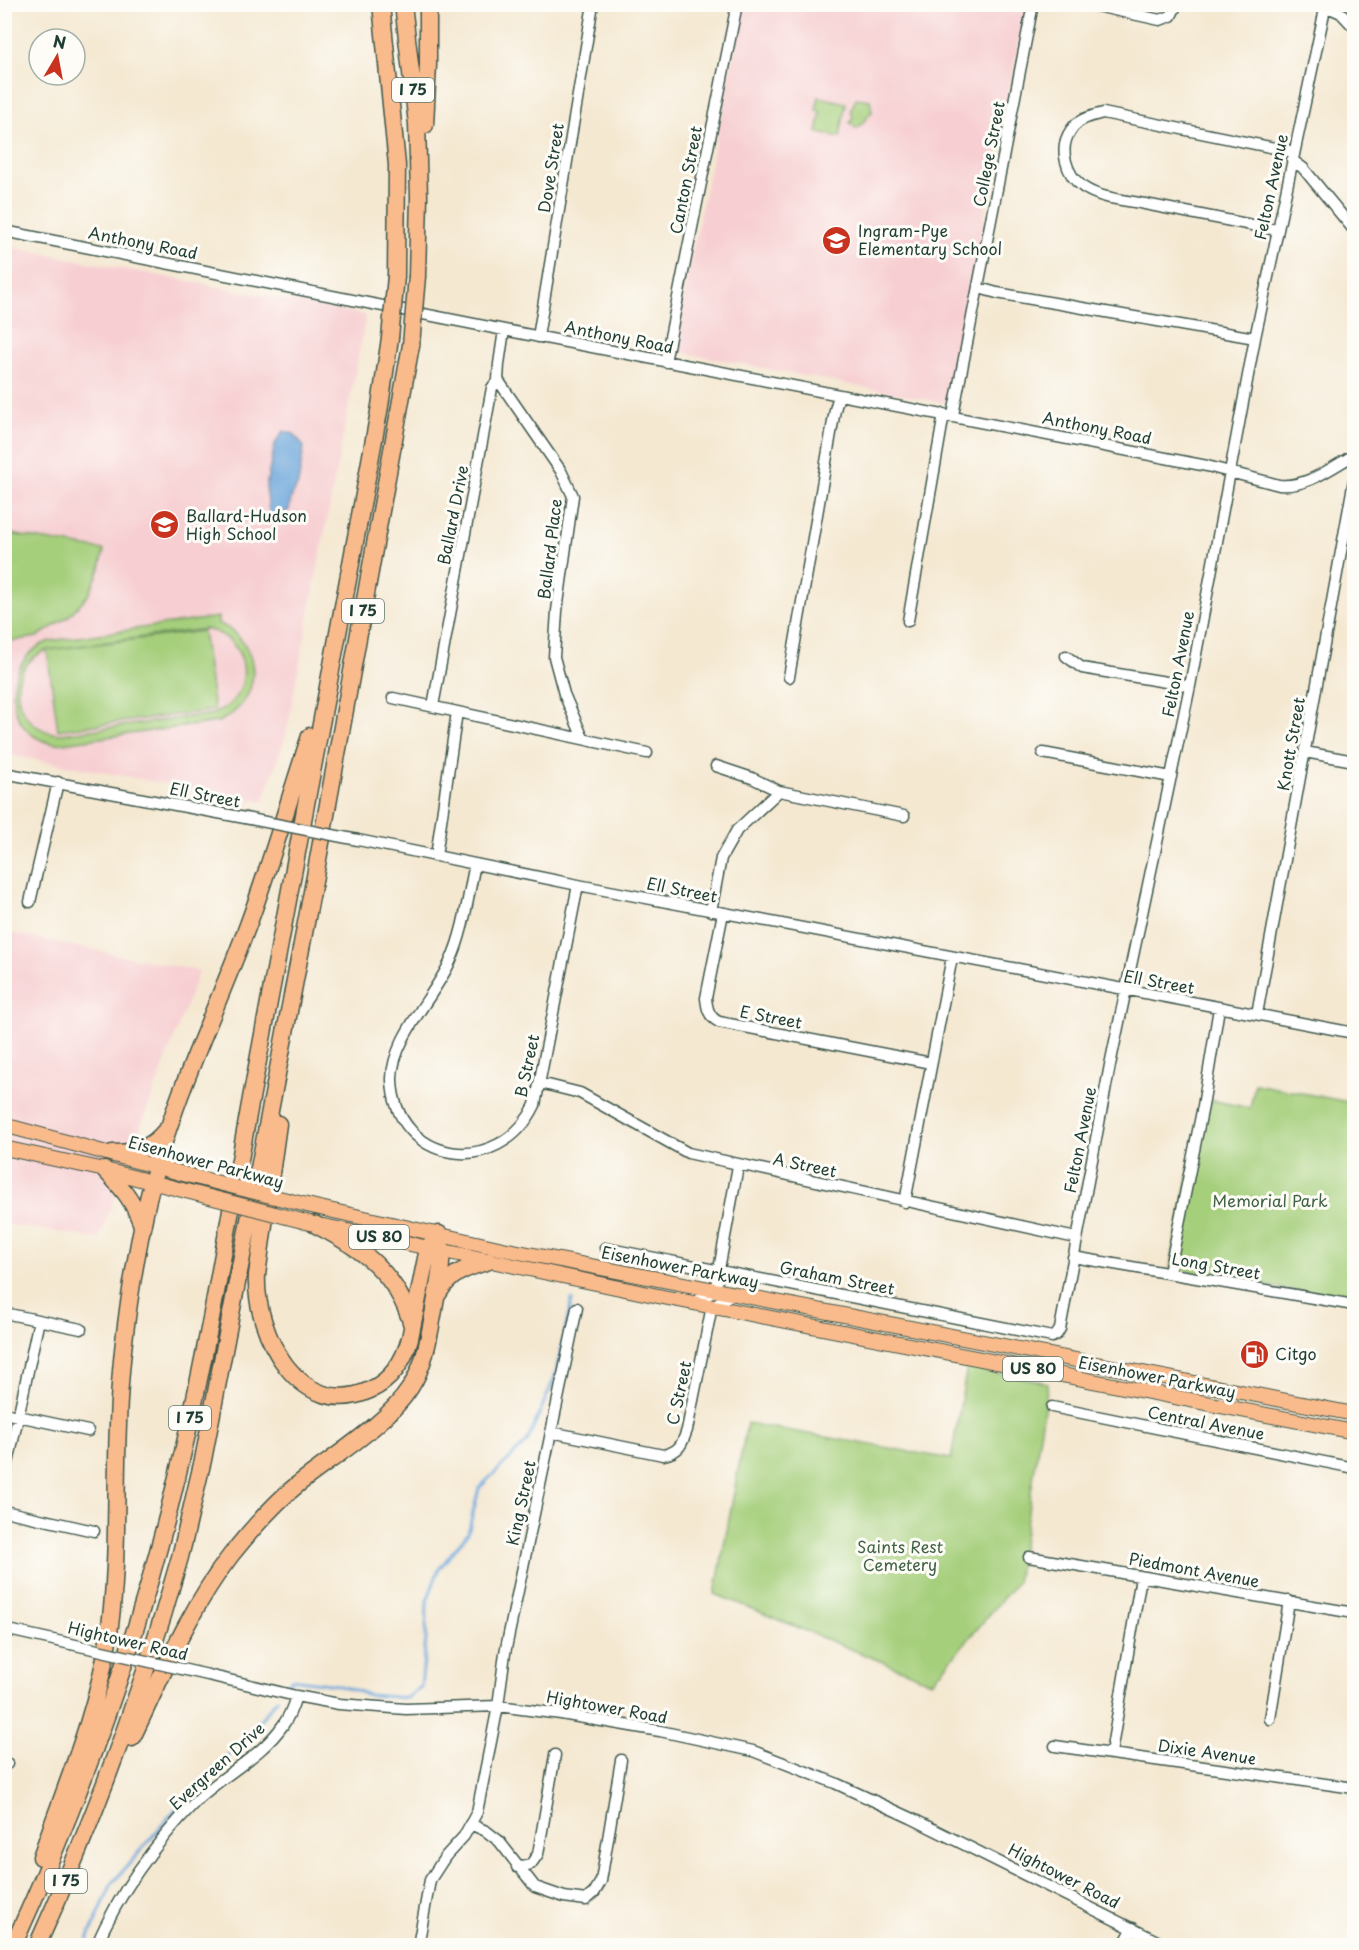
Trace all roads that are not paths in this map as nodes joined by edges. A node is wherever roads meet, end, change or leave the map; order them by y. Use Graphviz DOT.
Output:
graph roads {
  1 [pos="369,4"];
  2 [pos="381,4"];
  3 [pos="403,4"];
  4 [pos="428,4"];
  5 [pos="593,4"];
  6 [pos="737,4"];
  7 [pos="1033,4"];
  8 [pos="1087,4"];
  9 [pos="1177,4"];
  10 [pos="1325,5"];
  11 [pos="1354,27"];
  12 [pos="395,133"];
  13 [pos="1293,156"];
  14 [pos="419,176"];
  15 [pos="1277,230"];
  16 [pos="1354,230"];
  17 [pos="4,231"];
  18 [pos="979,288"];
  19 [pos="504,330"];
  20 [pos="538,337"];
  21 [pos="1255,338"];
  22 [pos="665,362"];
  23 [pos="498,380"];
  24 [pos="839,395"];
  25 [pos="949,414"];
  26 [pos="1354,454"];
  27 [pos="1229,471"];
  28 [pos="1354,480"];
  29 [pos="908,621"];
  30 [pos="1066,656"];
  31 [pos="789,677"];
  32 [pos="329,678"];
  33 [pos="1190,686"];
  34 [pos="393,698"];
  35 [pos="433,706"];
  36 [pos="457,712"];
  37 [pos="583,738"];
  38 [pos="1305,752"];
  39 [pos="648,753"];
  40 [pos="1043,753"];
  41 [pos="1354,761"];
  42 [pos="716,766"];
  43 [pos="4,773"];
  44 [pos="1171,777"];
  45 [pos="58,782"];
  46 [pos="779,791"];
  47 [pos="904,816"];
  48 [pos="436,856"];
  49 [pos="475,864"];
  50 [pos="578,885"];
  51 [pos="30,902"];
  52 [pos="711,911"];
  53 [pos="723,913"];
  54 [pos="951,957"];
  55 [pos="1127,991"];
  56 [pos="1219,1008"];
  57 [pos="1257,1014"];
  58 [pos="1354,1033"];
  59 [pos="285,1037"];
  60 [pos="931,1063"];
  61 [pos="540,1083"];
  62 [pos="4,1125"];
  63 [pos="168,1126"];
  64 [pos="4,1148"];
  65 [pos="112,1154"];
  66 [pos="738,1166"];
  67 [pos="105,1170"];
  68 [pos="155,1175"];
  69 [pos="905,1202"];
  70 [pos="314,1224"];
  71 [pos="143,1229"];
  72 [pos="1076,1238"];
  73 [pos="436,1244"];
  74 [pos="605,1248"];
  75 [pos="1073,1257"];
  76 [pos="489,1261"];
  77 [pos="719,1271"];
  78 [pos="1169,1274"];
  79 [pos="715,1291"];
  80 [pos="733,1294"];
  81 [pos="436,1298"];
  82 [pos="693,1303"];
  83 [pos="1354,1305"];
  84 [pos="712,1306"];
  85 [pos="577,1308"];
  86 [pos="4,1313"];
  87 [pos="39,1320"];
  88 [pos="412,1327"];
  89 [pos="81,1329"];
  90 [pos="1060,1329"];
  91 [pos="1052,1407"];
  92 [pos="4,1413"];
  93 [pos="1354,1414"];
  94 [pos="19,1416"];
  95 [pos="88,1431"];
  96 [pos="550,1432"];
  97 [pos="1354,1432"];
  98 [pos="1354,1468"];
  99 [pos="4,1482"];
  100 [pos="4,1511"];
  101 [pos="94,1531"];
  102 [pos="1029,1557"];
  103 [pos="1141,1577"];
  104 [pos="1289,1601"];
  105 [pos="1354,1613"];
  106 [pos="4,1629"];
  107 [pos="296,1696"];
  108 [pos="498,1706"];
  109 [pos="1270,1719"];
  110 [pos="1055,1746"];
  111 [pos="1111,1754"];
  112 [pos="555,1755"];
  113 [pos="621,1760"];
  114 [pos="1354,1788"];
  115 [pos="93,1817"];
  116 [pos="470,1824"];
  117 [pos="517,1867"];
  118 [pos="1133,1928"];
  119 [pos="13,1946"];
  120 [pos="37,1946"];
  121 [pos="96,1946"];
  122 [pos="417,1946"];
  123 [pos="1123,1946"];
  124 [pos="1167,1946"];
  1 -- 12 [label="highway"];
  2 -- 12 [label="highway, I 75"];
  3 -- 14 [label="highway, I 75"];
  4 -- 14 [label="highway"];
  5 -- 20 [label="street, Dove Street"];
  6 -- 22 [label="street, Canton Street"];
  7 -- 18 [label="street, College Street"];
  8 -- 9 [label="street"];
  10 -- 11 [label="street"];
  10 -- 13 [label="street, Felton Avenue"];
  12 -- 32 [label="highway, I 75, bridge"];
  13 -- 15 [label="street, Felton Avenue"];
  13 -- 15 [label="street"];
  13 -- 16 [label="street"];
  14 -- 59 [label="highway, I 75, bridge"];
  15 -- 21 [label="street, Felton Avenue"];
  17 -- 19 [label="street, Anthony Road"];
  18 -- 21 [label="street"];
  18 -- 25 [label="street, College Street"];
  19 -- 20 [label="street, Anthony Road"];
  19 -- 23 [label="street, Ballard Drive"];
  20 -- 22 [label="street, Anthony Road"];
  21 -- 27 [label="street, Felton Avenue"];
  22 -- 24 [label="street, Anthony Road"];
  23 -- 35 [label="street, Ballard Drive"];
  23 -- 37 [label="street, Ballard Place"];
  24 -- 25 [label="street, Anthony Road"];
  24 -- 31 [label="street"];
  25 -- 27 [label="street, Anthony Road"];
  25 -- 29 [label="street"];
  26 -- 27 [label="street, Anthony Road"];
  27 -- 33 [label="street, Felton Avenue"];
  28 -- 38 [label="street, Knott Street"];
  30 -- 33 [label="street"];
  32 -- 63 [label="highway"];
  32 -- 119 [label="highway, I 75"];
  33 -- 44 [label="street, Felton Avenue"];
  34 -- 35 [label="street"];
  35 -- 36 [label="street"];
  36 -- 37 [label="street"];
  36 -- 48 [label="street"];
  37 -- 39 [label="street"];
  38 -- 41 [label="street"];
  38 -- 57 [label="street, Knott Street"];
  40 -- 44 [label="street"];
  42 -- 46 [label="street"];
  43 -- 45 [label="street, Ell Street"];
  44 -- 55 [label="street, Felton Avenue"];
  45 -- 48 [label="street, Ell Street, bridge"];
  45 -- 51 [label="street"];
  46 -- 47 [label="street"];
  46 -- 52 [label="street"];
  48 -- 49 [label="street, Ell Street"];
  49 -- 50 [label="street, Ell Street"];
  49 -- 61 [label="street, B Street"];
  50 -- 52 [label="street, Ell Street"];
  50 -- 61 [label="street, B Street"];
  52 -- 53 [label="street, Ell Street"];
  53 -- 54 [label="street, Ell Street"];
  53 -- 60 [label="street, E Street"];
  54 -- 55 [label="street, Ell Street"];
  54 -- 60 [label="street"];
  55 -- 56 [label="street, Ell Street"];
  55 -- 72 [label="street, Felton Avenue"];
  56 -- 57 [label="street, Ell Street"];
  56 -- 78 [label="street"];
  57 -- 58 [label="street, Ell Street"];
  59 -- 88 [label="highway"];
  59 -- 115 [label="highway, I 75"];
  60 -- 69 [label="street"];
  61 -- 66 [label="street, A Street"];
  62 -- 65 [label="main road, Eisenhower Parkway / US 80"];
  63 -- 65 [label="highway"];
  63 -- 68 [label="highway"];
  64 -- 67 [label="main road, Eisenhower Parkway / US 80"];
  65 -- 68 [label="main road, Eisenhower Parkway / US 80"];
  66 -- 69 [label="street, A Street"];
  66 -- 77 [label="street"];
  67 -- 68 [label="main road, Eisenhower Parkway / US 80"];
  67 -- 71 [label="highway"];
  68 -- 70 [label="main road, Eisenhower Parkway / US 80, bridge"];
  68 -- 71 [label="highway"];
  68 -- 73 [label="main road, Eisenhower Parkway / US 80, bridge"];
  69 -- 72 [label="street, A Street"];
  70 -- 73 [label="main road, Eisenhower Parkway / US 80"];
  70 -- 88 [label="highway"];
  71 -- 119 [label="highway"];
  72 -- 75 [label="street, Felton Avenue"];
  73 -- 76 [label="main road, Eisenhower Parkway / US 80"];
  73 -- 79 [label="main road, Eisenhower Parkway / US 80"];
  73 -- 81 [label="highway"];
  73 -- 88 [label="highway"];
  74 -- 77 [label="street, Graham Street"];
  75 -- 78 [label="street, Long Street"];
  75 -- 90 [label="street, Felton Avenue"];
  76 -- 81 [label="highway"];
  76 -- 82 [label="main road, Eisenhower Parkway / US 80"];
  77 -- 79 [label="street"];
  77 -- 90 [label="street, Graham Street"];
  78 -- 83 [label="street, Long Street"];
  79 -- 80 [label="main road, Eisenhower Parkway / US 80"];
  79 -- 82 [label="street"];
  80 -- 84 [label="street"];
  80 -- 93 [label="main road, Eisenhower Parkway / US 80"];
  81 -- 115 [label="highway"];
  82 -- 84 [label="main road, Eisenhower Parkway / US 80"];
  84 -- 96 [label="street, C Street"];
  84 -- 97 [label="main road, Eisenhower Parkway / US 80"];
  85 -- 96 [label="street, King Street"];
  86 -- 87 [label="street"];
  87 -- 89 [label="street"];
  87 -- 94 [label="street"];
  91 -- 98 [label="street, Central Avenue"];
  92 -- 94 [label="street"];
  94 -- 95 [label="street"];
  94 -- 99 [label="street"];
  96 -- 108 [label="street, King Street"];
  100 -- 101 [label="street"];
  102 -- 103 [label="street, Piedmont Avenue"];
  103 -- 104 [label="street, Piedmont Avenue"];
  103 -- 111 [label="street"];
  104 -- 105 [label="street, Piedmont Avenue"];
  104 -- 109 [label="street"];
  106 -- 107 [label="street, Hightower Road, bridge"];
  107 -- 108 [label="street, Hightower Road"];
  107 -- 121 [label="street, Evergreen Drive"];
  108 -- 116 [label="street, King Street"];
  108 -- 118 [label="street, Hightower Road"];
  110 -- 111 [label="street, Dixie Avenue"];
  111 -- 114 [label="street, Dixie Avenue"];
  112 -- 117 [label="street"];
  113 -- 117 [label="street"];
  115 -- 120 [label="highway, I 75"];
  116 -- 117 [label="street"];
  116 -- 122 [label="street, King Street"];
  118 -- 123 [label="street"];
  118 -- 124 [label="street, Hightower Road"];
}
